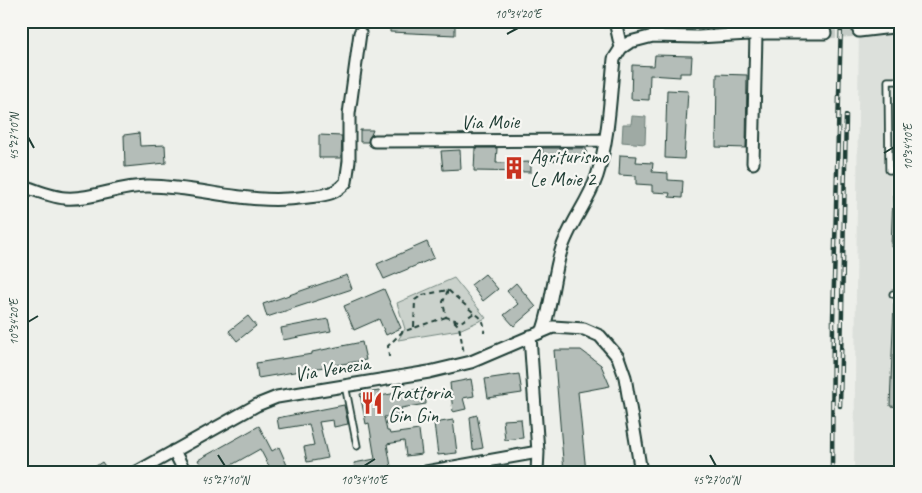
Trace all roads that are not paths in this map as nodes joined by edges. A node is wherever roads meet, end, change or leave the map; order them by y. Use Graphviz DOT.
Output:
graph roads {
  1 [pos="615,21"];
  2 [pos="888,25"];
  3 [pos="901,26"];
  4 [pos="763,29"];
  5 [pos="859,31"];
  6 [pos="360,33"];
  7 [pos="825,33"];
  8 [pos="621,48"];
  9 [pos="901,81"];
  10 [pos="604,140"];
  11 [pos="375,141"];
  12 [pos="753,163"];
  13 [pos="901,170"];
  14 [pos="21,186"];
  15 [pos="893,294"];
  16 [pos="901,295"];
  17 [pos="548,328"];
  18 [pos="530,336"];
  19 [pos="345,385"];
  20 [pos="357,446"];
  21 [pos="174,451"];
  22 [pos="538,452"];
  23 [pos="137,472"];
  24 [pos="185,472"];
  25 [pos="426,472"];
  26 [pos="537,472"];
  27 [pos="641,472"];
  1 -- 8 [label="street"];
  2 -- 3 [label="street"];
  2 -- 5 [label="street"];
  4 -- 7 [label="street"];
  4 -- 8 [label="street"];
  4 -- 12 [label="street"];
  6 -- 14 [label="street"];
  8 -- 10 [label="street"];
  9 -- 13 [label="lane"];
  10 -- 11 [label="street, Via Moie"];
  10 -- 17 [label="street"];
  15 -- 16 [label="lane"];
  17 -- 18 [label="street, Via Venezia"];
  17 -- 27 [label="street"];
  18 -- 19 [label="street, Via Venezia"];
  18 -- 22 [label="street"];
  19 -- 20 [label="lane"];
  19 -- 21 [label="street, Via Venezia"];
  21 -- 23 [label="street, Via Venezia"];
  21 -- 24 [label="street"];
  22 -- 25 [label="street"];
  22 -- 26 [label="street"];
}
